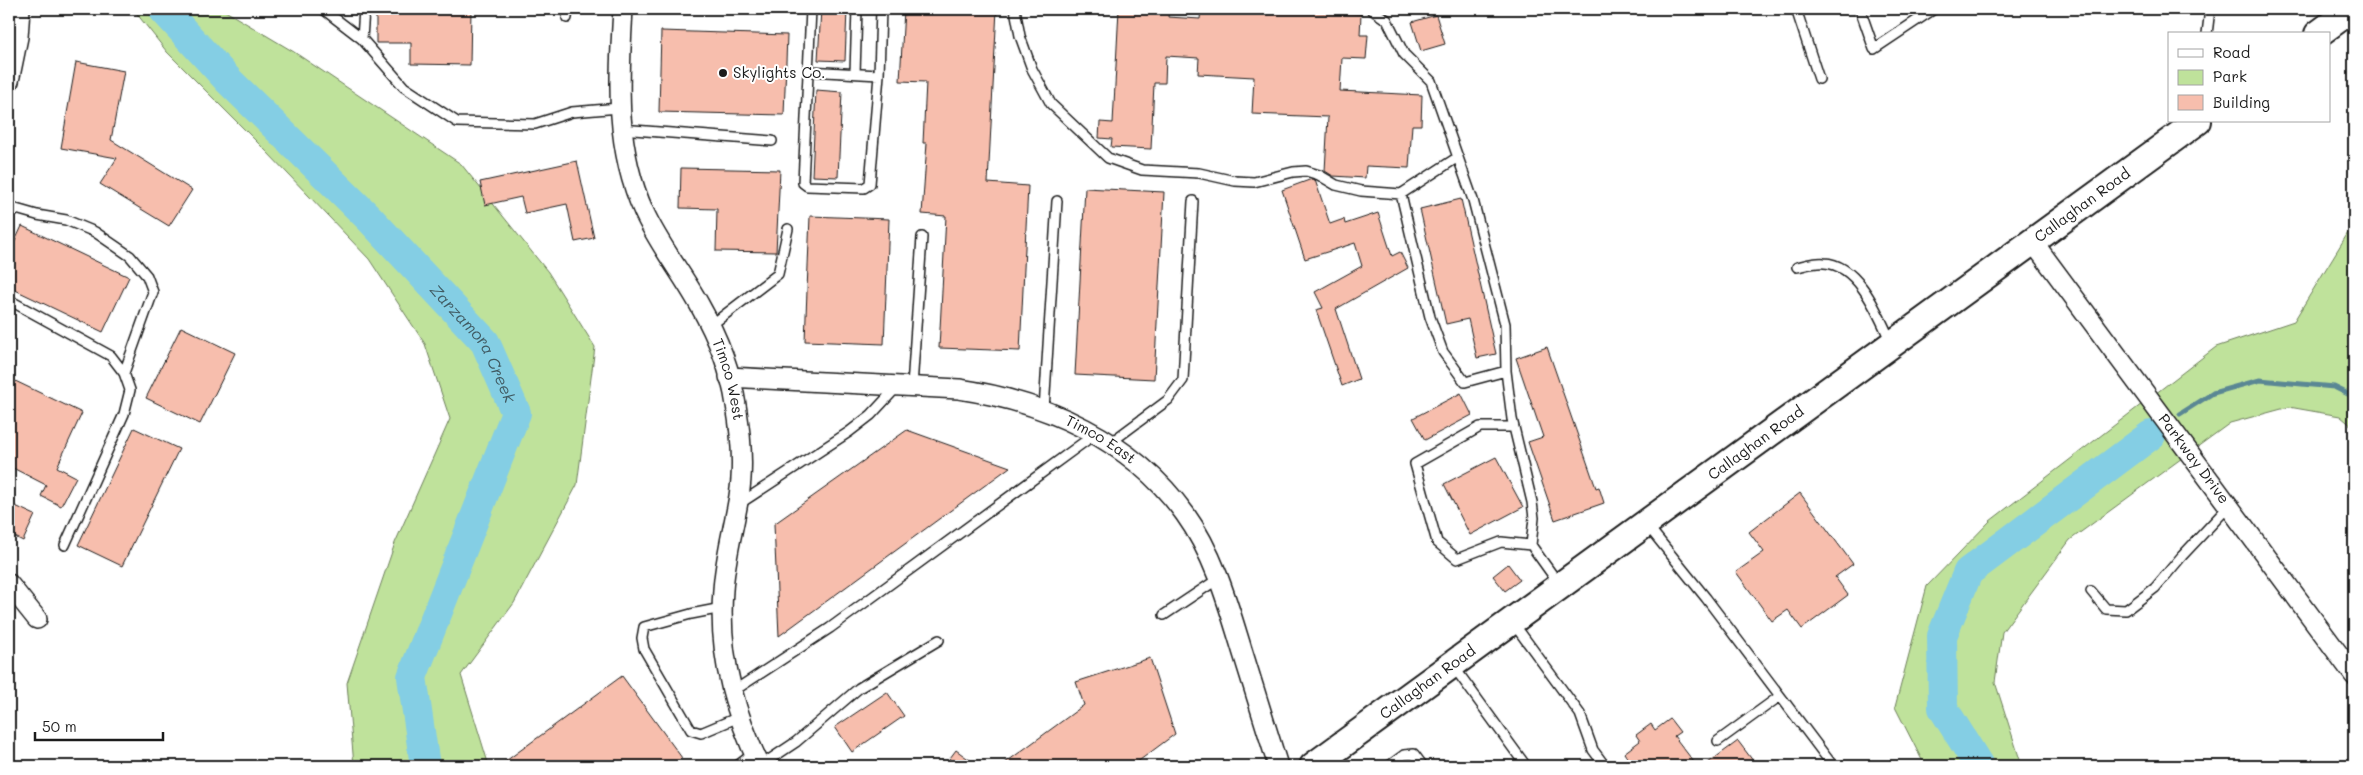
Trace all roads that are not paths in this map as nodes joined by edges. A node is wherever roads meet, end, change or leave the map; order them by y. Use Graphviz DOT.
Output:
graph roads {
  1 [pos="20,9"];
  2 [pos="323,9"];
  3 [pos="364,9"];
  4 [pos="623,9"];
  5 [pos="767,9"];
  6 [pos="774,9"];
  7 [pos="811,9"];
  8 [pos="857,9"];
  9 [pos="881,9"];
  10 [pos="1015,9"];
  11 [pos="1371,9"];
  12 [pos="1796,9"];
  13 [pos="1860,9"];
  14 [pos="1934,9"];
  15 [pos="2210,9"];
  16 [pos="2352,9"];
  17 [pos="2206,32"];
  18 [pos="2321,32"];
  19 [pos="362,39"];
  20 [pos="808,71"];
  21 [pos="855,73"];
  22 [pos="879,74"];
  23 [pos="1819,79"];
  24 [pos="9,82"];
  25 [pos="619,108"];
  26 [pos="2197,122"];
  27 [pos="621,130"];
  28 [pos="772,141"];
  29 [pos="1458,157"];
  30 [pos="1401,194"];
  31 [pos="1057,201"];
  32 [pos="1193,201"];
  33 [pos="9,207"];
  34 [pos="788,229"];
  35 [pos="922,237"];
  36 [pos="2033,242"];
  37 [pos="1797,267"];
  38 [pos="9,300"];
  39 [pos="710,327"];
  40 [pos="1892,345"];
  41 [pos="1506,370"];
  42 [pos="124,373"];
  43 [pos="729,377"];
  44 [pos="905,386"];
  45 [pos="1044,410"];
  46 [pos="1514,427"];
  47 [pos="1102,439"];
  48 [pos="738,505"];
  49 [pos="2229,506"];
  50 [pos="1646,524"];
  51 [pos="65,545"];
  52 [pos="1531,545"];
  53 [pos="1218,579"];
  54 [pos="9,584"];
  55 [pos="1561,586"];
  56 [pos="2091,591"];
  57 [pos="722,608"];
  58 [pos="1164,615"];
  59 [pos="36,619"];
  60 [pos="1512,621"];
  61 [pos="939,640"];
  62 [pos="1453,665"];
  63 [pos="2354,675"];
  64 [pos="731,692"];
  65 [pos="1780,696"];
  66 [pos="739,717"];
  67 [pos="1718,741"];
  68 [pos="758,761"];
  69 [pos="737,766"];
  70 [pos="1278,766"];
  71 [pos="1314,766"];
  72 [pos="1389,766"];
  73 [pos="1423,766"];
  74 [pos="1526,766"];
  75 [pos="1605,766"];
  76 [pos="1833,766"];
  1 -- 24 [label="street"];
  2 -- 19 [label="lane"];
  3 -- 19 [label="lane"];
  4 -- 25 [label="street, Timco West"];
  5 -- 6 [label="lane"];
  7 -- 20 [label="lane"];
  8 -- 21 [label="lane"];
  9 -- 22 [label="lane"];
  10 -- 30 [label="lane"];
  11 -- 29 [label="lane"];
  12 -- 23 [label="lane"];
  13 -- 14 [label="lane"];
  15 -- 17 [label="lane"];
  16 -- 18 [label="main road"];
  19 -- 25 [label="lane"];
  20 -- 21 [label="lane"];
  20 -- 22 [label="lane"];
  21 -- 22 [label="lane"];
  25 -- 27 [label="street, Timco West"];
  26 -- 36 [label="main road, Callaghan Road"];
  27 -- 28 [label="lane"];
  27 -- 39 [label="street, Timco West"];
  29 -- 30 [label="lane"];
  29 -- 41 [label="lane"];
  30 -- 41 [label="lane"];
  31 -- 45 [label="lane"];
  32 -- 47 [label="lane"];
  33 -- 42 [label="lane"];
  34 -- 39 [label="lane"];
  35 -- 44 [label="lane"];
  36 -- 40 [label="main road, Callaghan Road"];
  36 -- 49 [label="street, Parkway Drive"];
  37 -- 40 [label="lane"];
  38 -- 42 [label="lane"];
  39 -- 43 [label="street, Timco West"];
  40 -- 50 [label="main road, Callaghan Road"];
  41 -- 46 [label="lane"];
  42 -- 51 [label="lane"];
  43 -- 44 [label="street, Timco East"];
  43 -- 48 [label="street, Timco West"];
  44 -- 45 [label="street, Timco East"];
  44 -- 48 [label="lane"];
  45 -- 47 [label="street, Timco East"];
  46 -- 52 [label="lane"];
  46 -- 52 [label="lane"];
  47 -- 53 [label="street, Timco East"];
  47 -- 64 [label="lane"];
  48 -- 57 [label="street, Timco West"];
  49 -- 56 [label="lane"];
  49 -- 63 [label="street, Parkway Drive"];
  50 -- 55 [label="main road, Callaghan Road"];
  50 -- 65 [label="lane"];
  52 -- 55 [label="lane"];
  53 -- 58 [label="lane"];
  53 -- 70 [label="street, Timco East"];
  54 -- 59 [label="street"];
  55 -- 60 [label="main road, Callaghan Road"];
  57 -- 64 [label="street, Timco West"];
  57 -- 66 [label="lane"];
  60 -- 62 [label="main road, Callaghan Road"];
  60 -- 75 [label="lane"];
  61 -- 68 [label="lane"];
  62 -- 71 [label="main road, Callaghan Road"];
  62 -- 74 [label="lane"];
  64 -- 66 [label="street, Timco West"];
  65 -- 67 [label="lane"];
  65 -- 76 [label="lane"];
  66 -- 68 [label="street, Timco West"];
  68 -- 69 [label="lane"];
  72 -- 73 [label="lane"];
}
